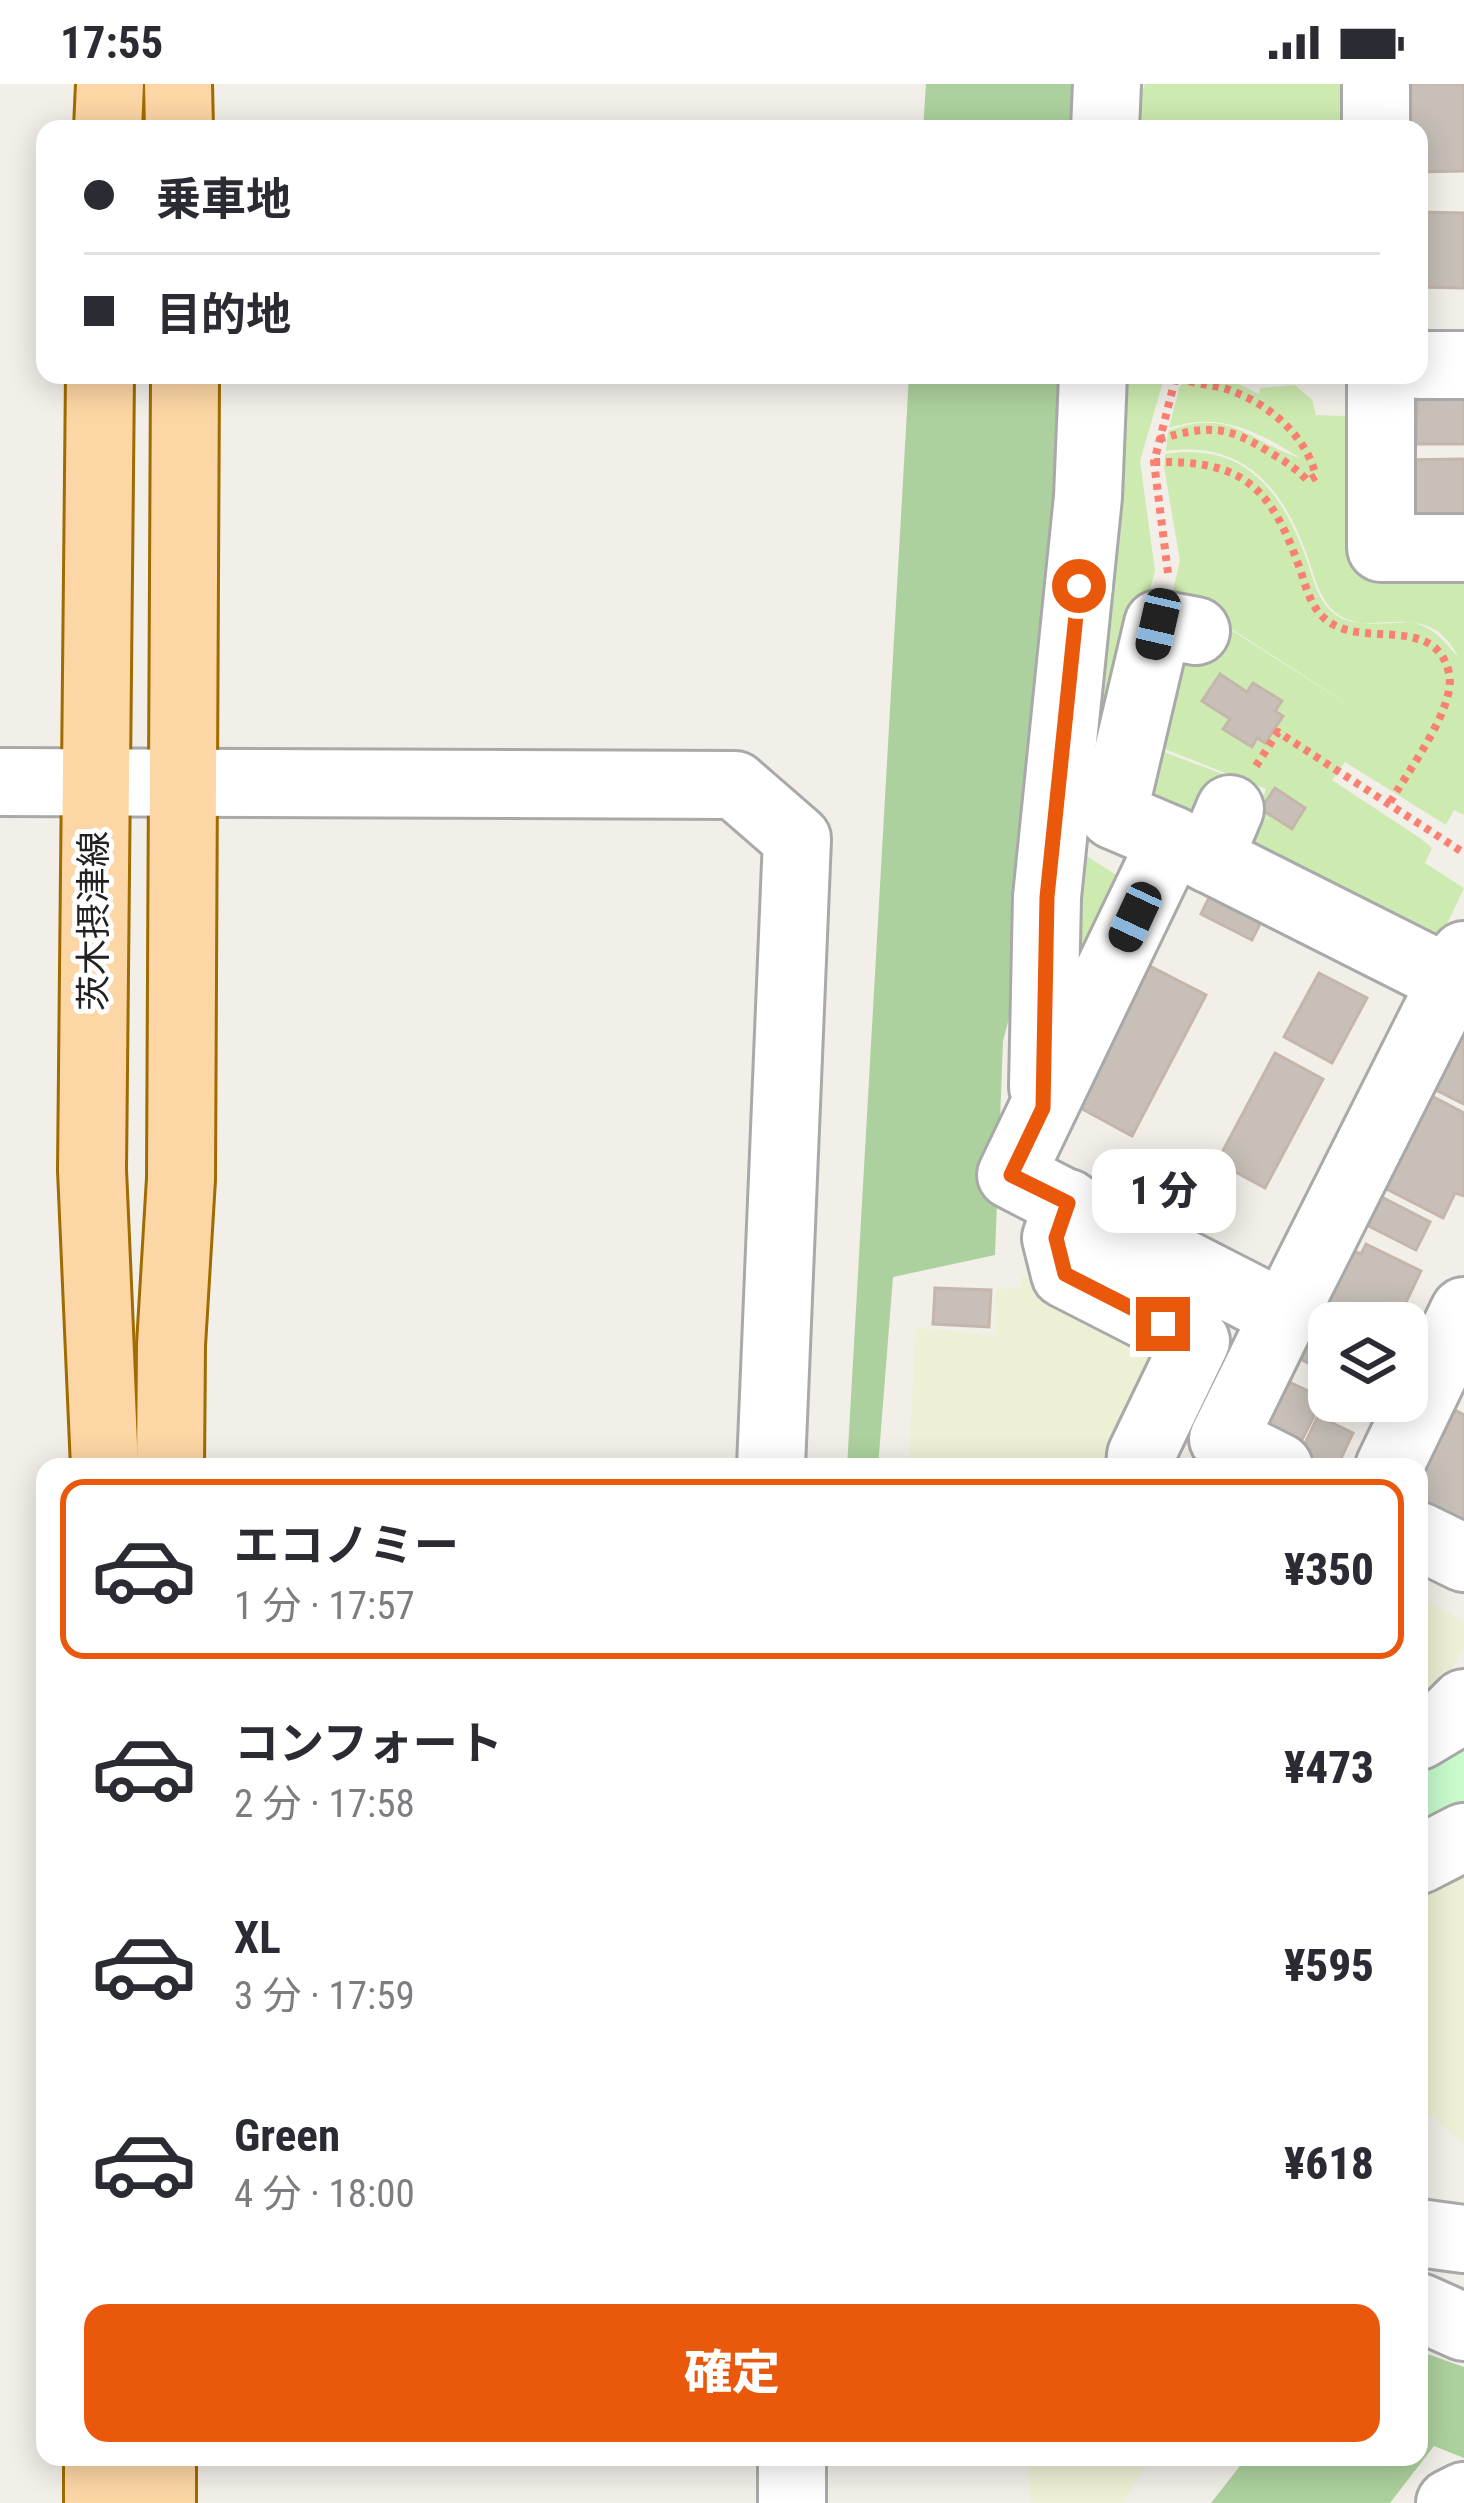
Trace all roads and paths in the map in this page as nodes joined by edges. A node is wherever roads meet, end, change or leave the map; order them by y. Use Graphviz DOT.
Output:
graph roads {
  1 [pos="110,84"];
  2 [pos="178,84"];
  3 [pos="1107,84"];
  4 [pos="1376,84"];
  5 [pos="108,120"];
  6 [pos="179,120"];
  7 [pos="1105,120"];
  8 [pos="1376,120"];
  9 [pos="1428,365"];
  10 [pos="1464,365"];
  11 [pos="100,384"];
  12 [pos="185,384"];
  13 [pos="1094,384"];
  14 [pos="1175,384"];
  15 [pos="1193,384"];
  16 [pos="1381,384"];
  17 [pos="1159,440"];
  18 [pos="1154,462"];
  19 [pos="1166,542"];
  20 [pos="1464,548"];
  21 [pos="1196,632"];
  22 [pos="1277,732"];
  23 [pos="0,782"];
  24 [pos="94,783"];
  25 [pos="182,785"];
  26 [pos="1389,804"];
  27 [pos="1204,836"];
  28 [pos="1464,853"];
  29 [pos="1460,974"];
  30 [pos="1043,1108"];
  31 [pos="1068,1203"];
  32 [pos="1464,1311"];
  33 [pos="1284,1315"];
  34 [pos="105,1458"];
  35 [pos="170,1458"];
  36 [pos="771,1458"];
  37 [pos="1141,1458"];
  38 [pos="1261,1458"];
  39 [pos="1393,1458"];
  40 [pos="1428,1540"];
  41 [pos="1464,1558"];
  42 [pos="1464,1702"];
  43 [pos="1428,1731"];
  44 [pos="1464,1837"];
  45 [pos="1428,1855"];
  46 [pos="1428,2234"];
  47 [pos="1464,2240"];
  48 [pos="1428,2312"];
  49 [pos="1464,2327"];
  50 [pos="98,2466"];
  51 [pos="162,2466"];
  52 [pos="793,2466"];
  53 [pos="1464,2496"];
  54 [pos="98,2503"];
  55 [pos="161,2503"];
  56 [pos="792,2503"];
  57 [pos="1450,2503"];
  1 -- 5 [label="main road"];
  2 -- 6 [label="main road"];
  3 -- 7 [label="street"];
  4 -- 8 [label="street"];
  9 -- 10 [label="street"];
  11 -- 24 [label="main road, 茨木摂津線"];
  12 -- 25 [label="main road"];
  13 -- 30 [label="street"];
  14 -- 17 [label="path"];
  15 -- 17 [label="path"];
  16 -- 20 [label="street"];
  17 -- 18 [label="path"];
  18 -- 19 [label="path"];
  18 -- 26 [label="path"];
  21 -- 27 [label="street"];
  22 -- 26 [label="path"];
  23 -- 24 [label="street"];
  24 -- 25 [label="street"];
  24 -- 34 [label="main road, 茨木摂津線"];
  25 -- 35 [label="main road"];
  25 -- 36 [label="street"];
  26 -- 28 [label="path"];
  27 -- 29 [label="street"];
  27 -- 30 [label="street"];
  29 -- 33 [label="street"];
  30 -- 31 [label="street"];
  31 -- 33 [label="street"];
  31 -- 37 [label="street"];
  32 -- 39 [label="street"];
  33 -- 38 [label="street"];
  40 -- 41 [label="street"];
  42 -- 43 [label="street"];
  44 -- 45 [label="street"];
  46 -- 47 [label="street"];
  48 -- 49 [label="street"];
  50 -- 54 [label="main road"];
  51 -- 55 [label="main road"];
  52 -- 56 [label="street"];
  53 -- 57 [label="street"];
}
